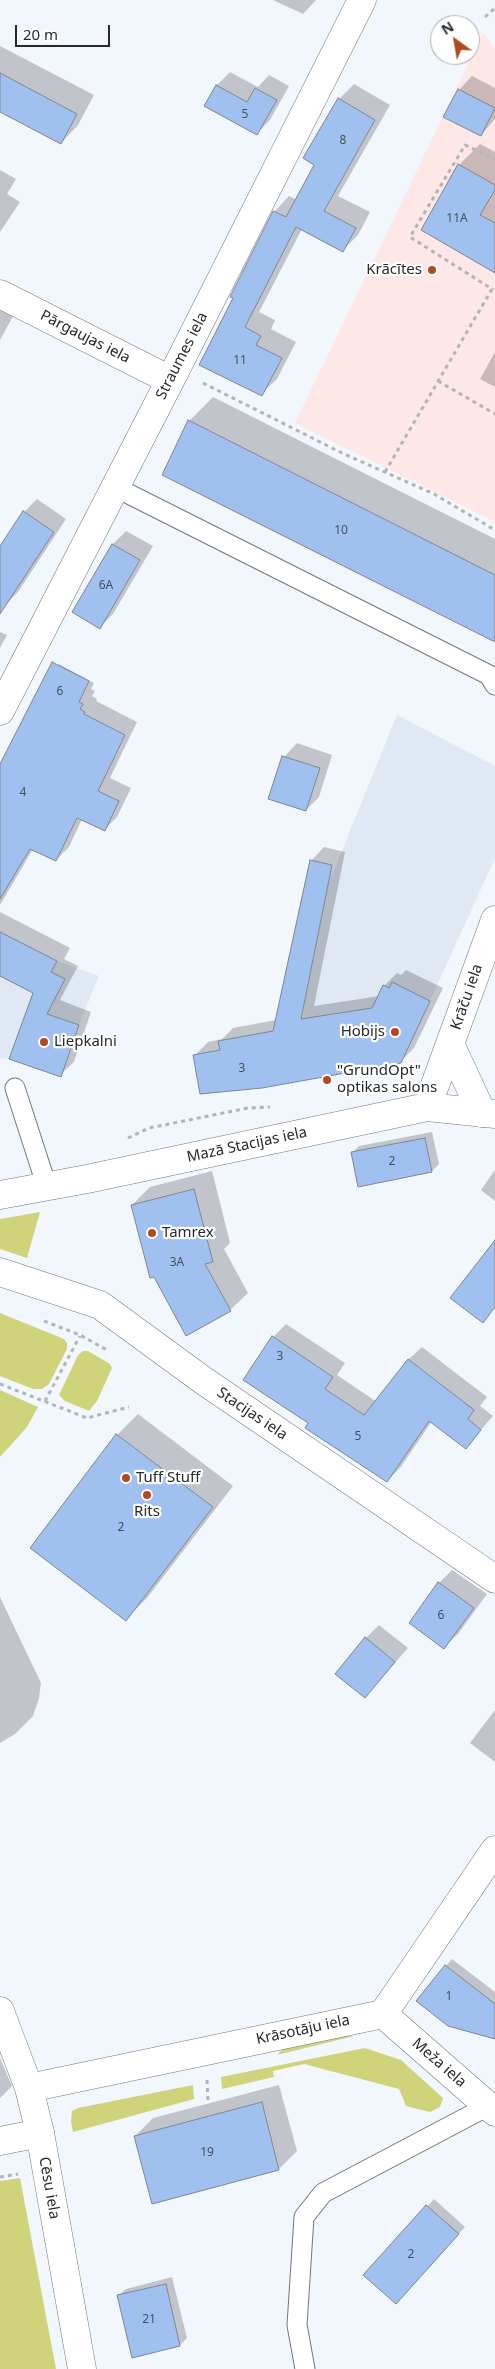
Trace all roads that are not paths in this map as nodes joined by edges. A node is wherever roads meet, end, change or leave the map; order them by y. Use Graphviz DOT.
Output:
graph roads {
  1 [pos="362,0"];
  2 [pos="0,294"];
  3 [pos="173,375"];
  4 [pos="115,487"];
  5 [pos="495,685"];
  6 [pos="0,711"];
  7 [pos="495,920"];
  8 [pos="451,1046"];
  9 [pos="15,1088"];
  10 [pos="427,1107"];
  11 [pos="488,1114"];
  12 [pos="47,1187"];
  13 [pos="0,1195"];
  14 [pos="0,1272"];
  15 [pos="495,1579"];
  16 [pos="495,1850"];
  17 [pos="0,2010"];
  18 [pos="383,2014"];
  19 [pos="28,2088"];
  20 [pos="492,2109"];
  21 [pos="40,2133"];
  22 [pos="0,2141"];
  23 [pos="82,2369"];
  24 [pos="305,2369"];
  1 -- 3 [label="street, Straumes iela"];
  2 -- 3 [label="street, Pārgaujas iela"];
  3 -- 4 [label="street, Straumes iela"];
  4 -- 5 [label="lane"];
  4 -- 6 [label="street, Straumes iela"];
  7 -- 8 [label="street, Krāču iela"];
  8 -- 10 [label="street, Krāču iela"];
  8 -- 11 [label="street, Krāču iela"];
  9 -- 12 [label="lane"];
  10 -- 11 [label="street, Mazā Stacijas iela"];
  10 -- 12 [label="street, Mazā Stacijas iela"];
  12 -- 13 [label="street, Mazā Stacijas iela"];
  14 -- 15 [label="street, Stacijas iela"];
  16 -- 18 [label="street"];
  17 -- 19 [label="street, Cēsu iela"];
  18 -- 19 [label="street, Krāsotāju iela"];
  18 -- 20 [label="street, Meža iela"];
  19 -- 21 [label="street, Cēsu iela"];
  20 -- 24 [label="lane"];
  21 -- 22 [label="street"];
  21 -- 23 [label="street, Cēsu iela"];
}
